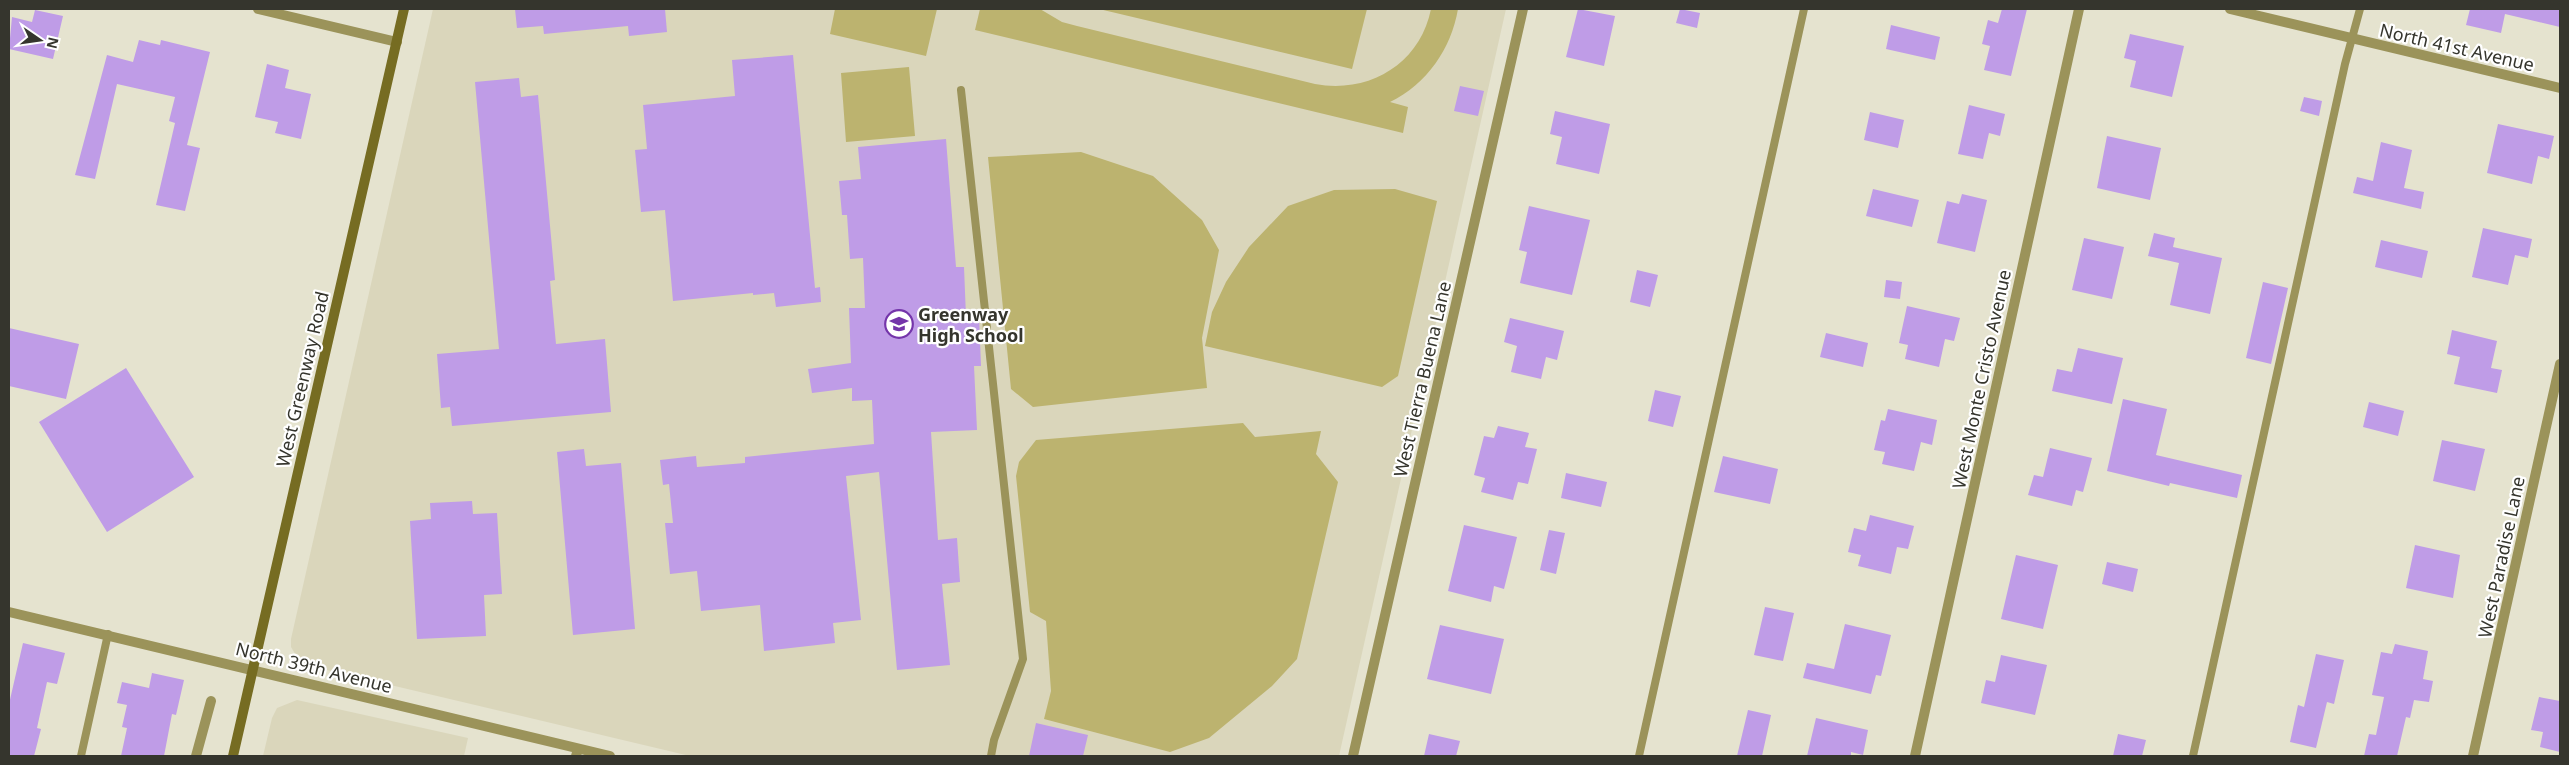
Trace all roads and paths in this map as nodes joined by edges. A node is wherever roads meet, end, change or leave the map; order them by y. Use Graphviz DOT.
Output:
graph roads {
  1 [pos="258,9"];
  2 [pos="404,9"];
  3 [pos="1523,9"];
  4 [pos="1804,9"];
  5 [pos="2079,9"];
  6 [pos="2230,9"];
  7 [pos="2360,9"];
  8 [pos="2352,38"];
  9 [pos="397,42"];
  10 [pos="2560,88"];
  11 [pos="961,90"];
  12 [pos="2560,364"];
  13 [pos="9,612"];
  14 [pos="108,634"];
  15 [pos="254,669"];
  16 [pos="211,701"];
  17 [pos="577,752"];
  18 [pos="81,756"];
  19 [pos="196,756"];
  20 [pos="233,756"];
  21 [pos="610,756"];
  22 [pos="991,756"];
  23 [pos="1353,756"];
  24 [pos="1639,756"];
  25 [pos="1915,756"];
  26 [pos="2193,756"];
  27 [pos="2473,756"];
  1 -- 9 [label="street"];
  2 -- 9 [label="main road, West Greenway Road"];
  3 -- 23 [label="street, West Tierra Buena Lane"];
  4 -- 24 [label="lane"];
  5 -- 25 [label="street, West Monte Cristo Avenue"];
  6 -- 8 [label="street, North 41st Avenue"];
  7 -- 8 [label="lane"];
  8 -- 10 [label="street, North 41st Avenue"];
  8 -- 26 [label="lane"];
  9 -- 15 [label="main road, West Greenway Road"];
  11 -- 22 [label="lane"];
  12 -- 27 [label="street, West Paradise Lane"];
  13 -- 14 [label="street, North 39th Avenue"];
  14 -- 15 [label="street, North 39th Avenue"];
  14 -- 18 [label="lane"];
  15 -- 17 [label="street, North 39th Avenue"];
  15 -- 20 [label="main road, West Greenway Road"];
  16 -- 19 [label="street"];
  17 -- 21 [label="street, North 39th Avenue"];
}
